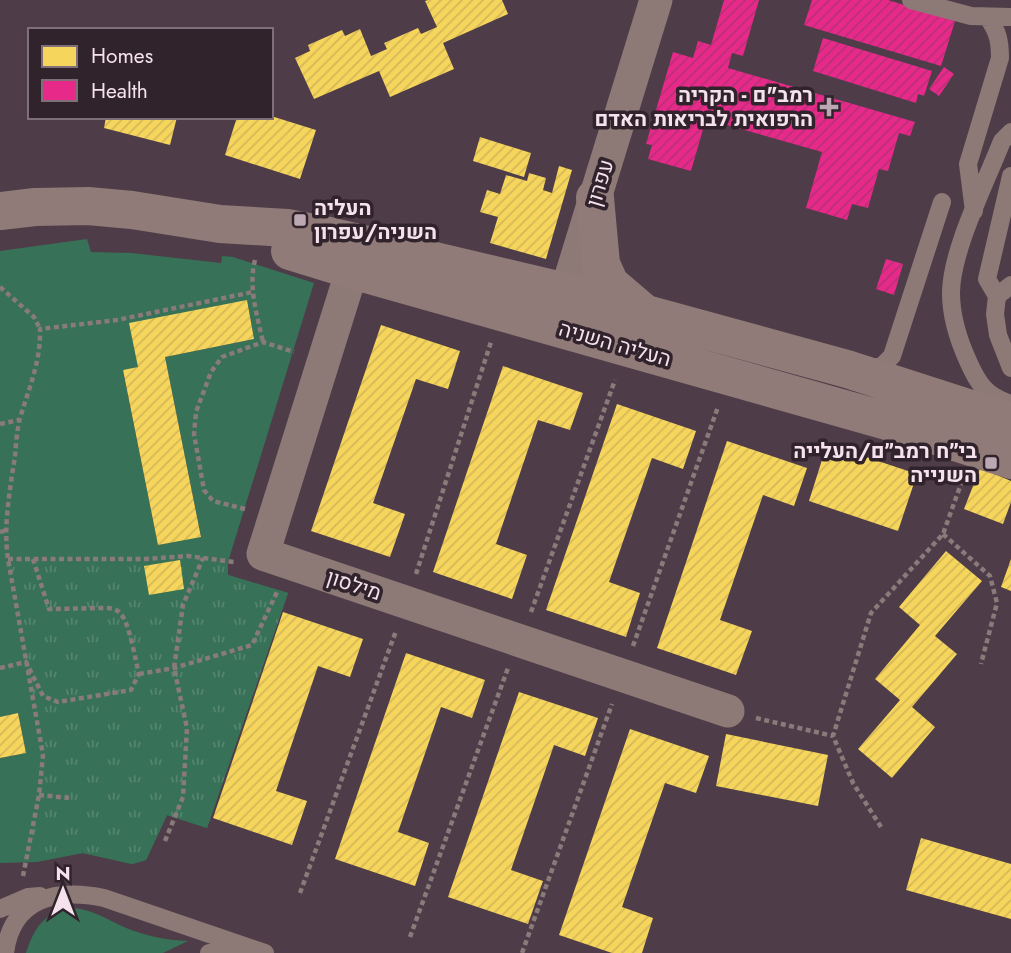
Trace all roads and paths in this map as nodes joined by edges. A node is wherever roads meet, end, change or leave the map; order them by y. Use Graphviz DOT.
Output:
graph roads {
  1 [pos="656,0"];
  2 [pos="911,0"];
  3 [pos="1011,17"];
  4 [pos="988,18"];
  5 [pos="1011,132"];
  6 [pos="1011,176"];
  7 [pos="595,198"];
  8 [pos="942,202"];
  9 [pos="0,211"];
  10 [pos="974,211"];
  11 [pos="220,223"];
  12 [pos="255,260"];
  13 [pos="352,270"];
  14 [pos="0,287"];
  15 [pos="1004,290"];
  16 [pos="253,292"];
  17 [pos="561,309"];
  18 [pos="649,317"];
  19 [pos="40,329"];
  20 [pos="262,342"];
  21 [pos="298,353"];
  22 [pos="1011,368"];
  23 [pos="847,369"];
  24 [pos="1011,404"];
  25 [pos="19,420"];
  26 [pos="1011,422"];
  27 [pos="0,424"];
  28 [pos="974,447"];
  29 [pos="1011,460"];
  30 [pos="249,510"];
  31 [pos="7,530"];
  32 [pos="0,532"];
  33 [pos="943,534"];
  34 [pos="203,558"];
  35 [pos="8,559"];
  36 [pos="33,559"];
  37 [pos="276,559"];
  38 [pos="26,662"];
  39 [pos="981,664"];
  40 [pos="0,668"];
  41 [pos="174,668"];
  42 [pos="139,674"];
  43 [pos="728,711"];
  44 [pos="833,736"];
  45 [pos="38,795"];
  46 [pos="69,798"];
  47 [pos="881,827"];
  48 [pos="165,841"];
  49 [pos="22,877"];
  50 [pos="61,894"];
  51 [pos="0,908"];
  52 [pos="260,951"];
  53 [pos="5,953"];
  54 [pos="209,953"];
  1 -- 7 [label="street, עפרון"];
  2 -- 4 [label="lane"];
  3 -- 4 [label="lane"];
  4 -- 10 [label="lane"];
  5 -- 10 [label="lane"];
  6 -- 15 [label="lane"];
  7 -- 17 [label="street, עפרון"];
  7 -- 18 [label="street"];
  8 -- 23 [label="lane"];
  9 -- 11 [label="street, העליה השניה"];
  10 -- 24 [label="lane"];
  11 -- 13 [label="street, העליה השניה"];
  11 -- 17 [label="street, העליה השניה"];
  12 -- 16 [label="path"];
  13 -- 17 [label="street, העליה השניה"];
  13 -- 37 [label="street"];
  14 -- 19 [label="path"];
  15 -- 22 [label="lane"];
  16 -- 19 [label="path"];
  16 -- 20 [label="path"];
  17 -- 18 [label="street, העליה השניה"];
  17 -- 28 [label="street, העליה השניה"];
  18 -- 23 [label="street, העליה השניה"];
  19 -- 25 [label="path"];
  20 -- 21 [label="path"];
  20 -- 30 [label="path"];
  23 -- 26 [label="street, העליה השניה"];
  25 -- 27 [label="path"];
  25 -- 31 [label="path"];
  28 -- 29 [label="street, העליה השניה"];
  28 -- 33 [label="path"];
  31 -- 32 [label="path"];
  31 -- 35 [label="path"];
  33 -- 39 [label="path"];
  33 -- 44 [label="path"];
  34 -- 36 [label="path"];
  34 -- 37 [label="path"];
  34 -- 41 [label="path"];
  35 -- 36 [label="path"];
  35 -- 38 [label="path"];
  36 -- 42 [label="path"];
  37 -- 41 [label="path"];
  37 -- 43 [label="street, מילסון"];
  38 -- 40 [label="path"];
  38 -- 42 [label="path"];
  38 -- 45 [label="path"];
  41 -- 42 [label="path"];
  41 -- 48 [label="path"];
  43 -- 44 [label="path"];
  44 -- 47 [label="path"];
  45 -- 46 [label="path"];
  45 -- 49 [label="path"];
  50 -- 51 [label="lane"];
  50 -- 52 [label="lane"];
  50 -- 53 [label="lane"];
  52 -- 54 [label="lane"];
}
